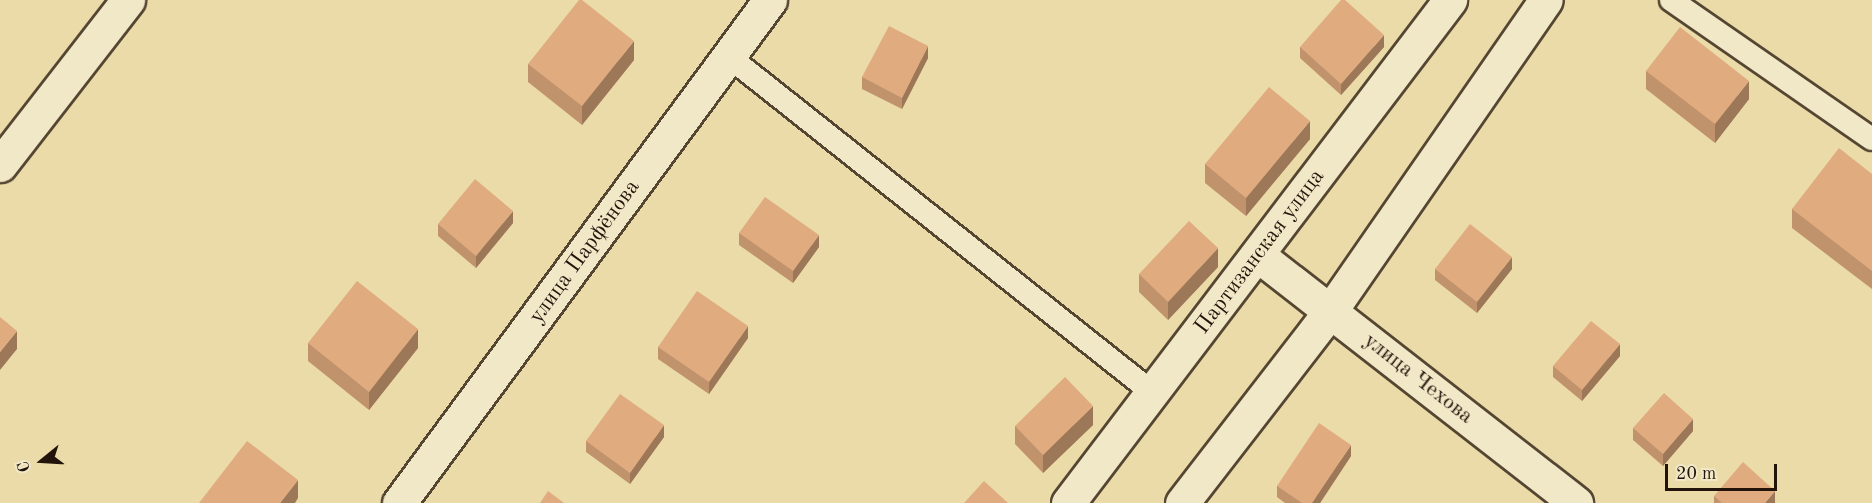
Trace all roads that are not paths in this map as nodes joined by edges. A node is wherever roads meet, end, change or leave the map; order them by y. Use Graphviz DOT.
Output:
graph roads {
  1 [pos="770,0"];
  2 [pos="1450,0"];
  3 [pos="1546,0"];
  4 [pos="1671,0"];
  5 [pos="125,1"];
  6 [pos="728,56"];
  7 [pos="1872,140"];
  8 [pos="0,165"];
  9 [pos="1259,256"];
  10 [pos="1331,310"];
  11 [pos="1153,393"];
  12 [pos="399,503"];
  13 [pos="1068,503"];
  14 [pos="1182,503"];
  15 [pos="1576,503"];
  1 -- 6 [label="street, улица Парфёнова"];
  2 -- 9 [label="street, Партизанская улица"];
  3 -- 10 [label="street"];
  4 -- 7 [label="lane"];
  5 -- 8 [label="street"];
  6 -- 11 [label="lane"];
  6 -- 12 [label="street, улица Парфёнова"];
  9 -- 10 [label="street, улица Чехова"];
  9 -- 11 [label="street, Партизанская улица"];
  10 -- 14 [label="street"];
  10 -- 15 [label="street, улица Чехова"];
  11 -- 13 [label="street, Партизанская улица"];
}
